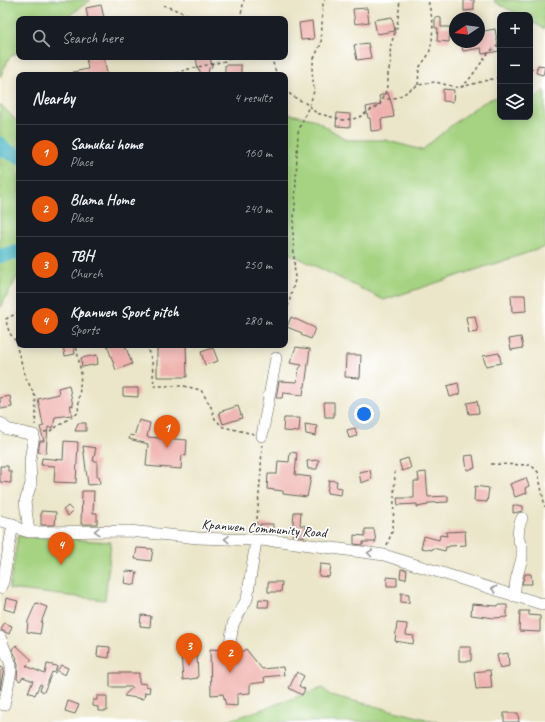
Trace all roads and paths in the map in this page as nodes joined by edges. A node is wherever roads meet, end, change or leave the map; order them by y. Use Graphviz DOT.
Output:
graph roads {
  1 [pos="244,0"];
  2 [pos="325,0"];
  3 [pos="400,0"];
  4 [pos="428,0"];
  5 [pos="163,5"];
  6 [pos="190,16"];
  7 [pos="241,16"];
  8 [pos="497,46"];
  9 [pos="228,60"];
  10 [pos="272,60"];
  11 [pos="537,68"];
  12 [pos="533,69"];
  13 [pos="180,72"];
  14 [pos="276,72"];
  15 [pos="497,78"];
  16 [pos="418,85"];
  17 [pos="460,88"];
  18 [pos="288,92"];
  19 [pos="382,99"];
  20 [pos="309,105"];
  21 [pos="288,307"];
  22 [pos="16,314"];
  23 [pos="16,341"];
  24 [pos="17,348"];
  25 [pos="77,348"];
  26 [pos="147,348"];
  27 [pos="276,358"];
  28 [pos="0,423"];
  29 [pos="34,435"];
  30 [pos="262,436"];
  31 [pos="491,464"];
  32 [pos="394,470"];
  33 [pos="545,507"];
  34 [pos="522,518"];
  35 [pos="0,521"];
  36 [pos="14,524"];
  37 [pos="29,532"];
  38 [pos="256,541"];
  39 [pos="384,555"];
  40 [pos="0,588"];
  41 [pos="514,596"];
  42 [pos="545,605"];
  43 [pos="0,637"];
  44 [pos="229,650"];
  45 [pos="0,704"];
  1 -- 7 [label="path"];
  2 -- 20 [label="path"];
  3 -- 19 [label="path"];
  4 -- 16 [label="path"];
  5 -- 6 [label="path"];
  8 -- 17 [label="path"];
  9 -- 13 [label="path"];
  10 -- 14 [label="path"];
  11 -- 12 [label="path"];
  15 -- 17 [label="path"];
  16 -- 17 [label="path"];
  16 -- 19 [label="path"];
  18 -- 20 [label="path"];
  19 -- 20 [label="path"];
  20 -- 21 [label="path"];
  22 -- 23 [label="path"];
  24 -- 29 [label="path"];
  25 -- 29 [label="path"];
  26 -- 30 [label="path"];
  27 -- 30 [label="street"];
  28 -- 29 [label="street"];
  29 -- 37 [label="street"];
  30 -- 38 [label="path"];
  31 -- 33 [label="path"];
  32 -- 39 [label="path"];
  34 -- 41 [label="street"];
  35 -- 36 [label="street, Kpanwen Community Road"];
  36 -- 37 [label="street, Kpanwen Community Road"];
  36 -- 40 [label="street"];
  38 -- 37 [label="street, Kpanwen Community Road, one-way"];
  39 -- 38 [label="street, Kpanwen Community Road, one-way"];
  38 -- 44 [label="street"];
  41 -- 39 [label="street, Kpanwen Community Road, one-way"];
  41 -- 42 [label="street, Kpanwen Community Road"];
  43 -- 45 [label="street"];
}
